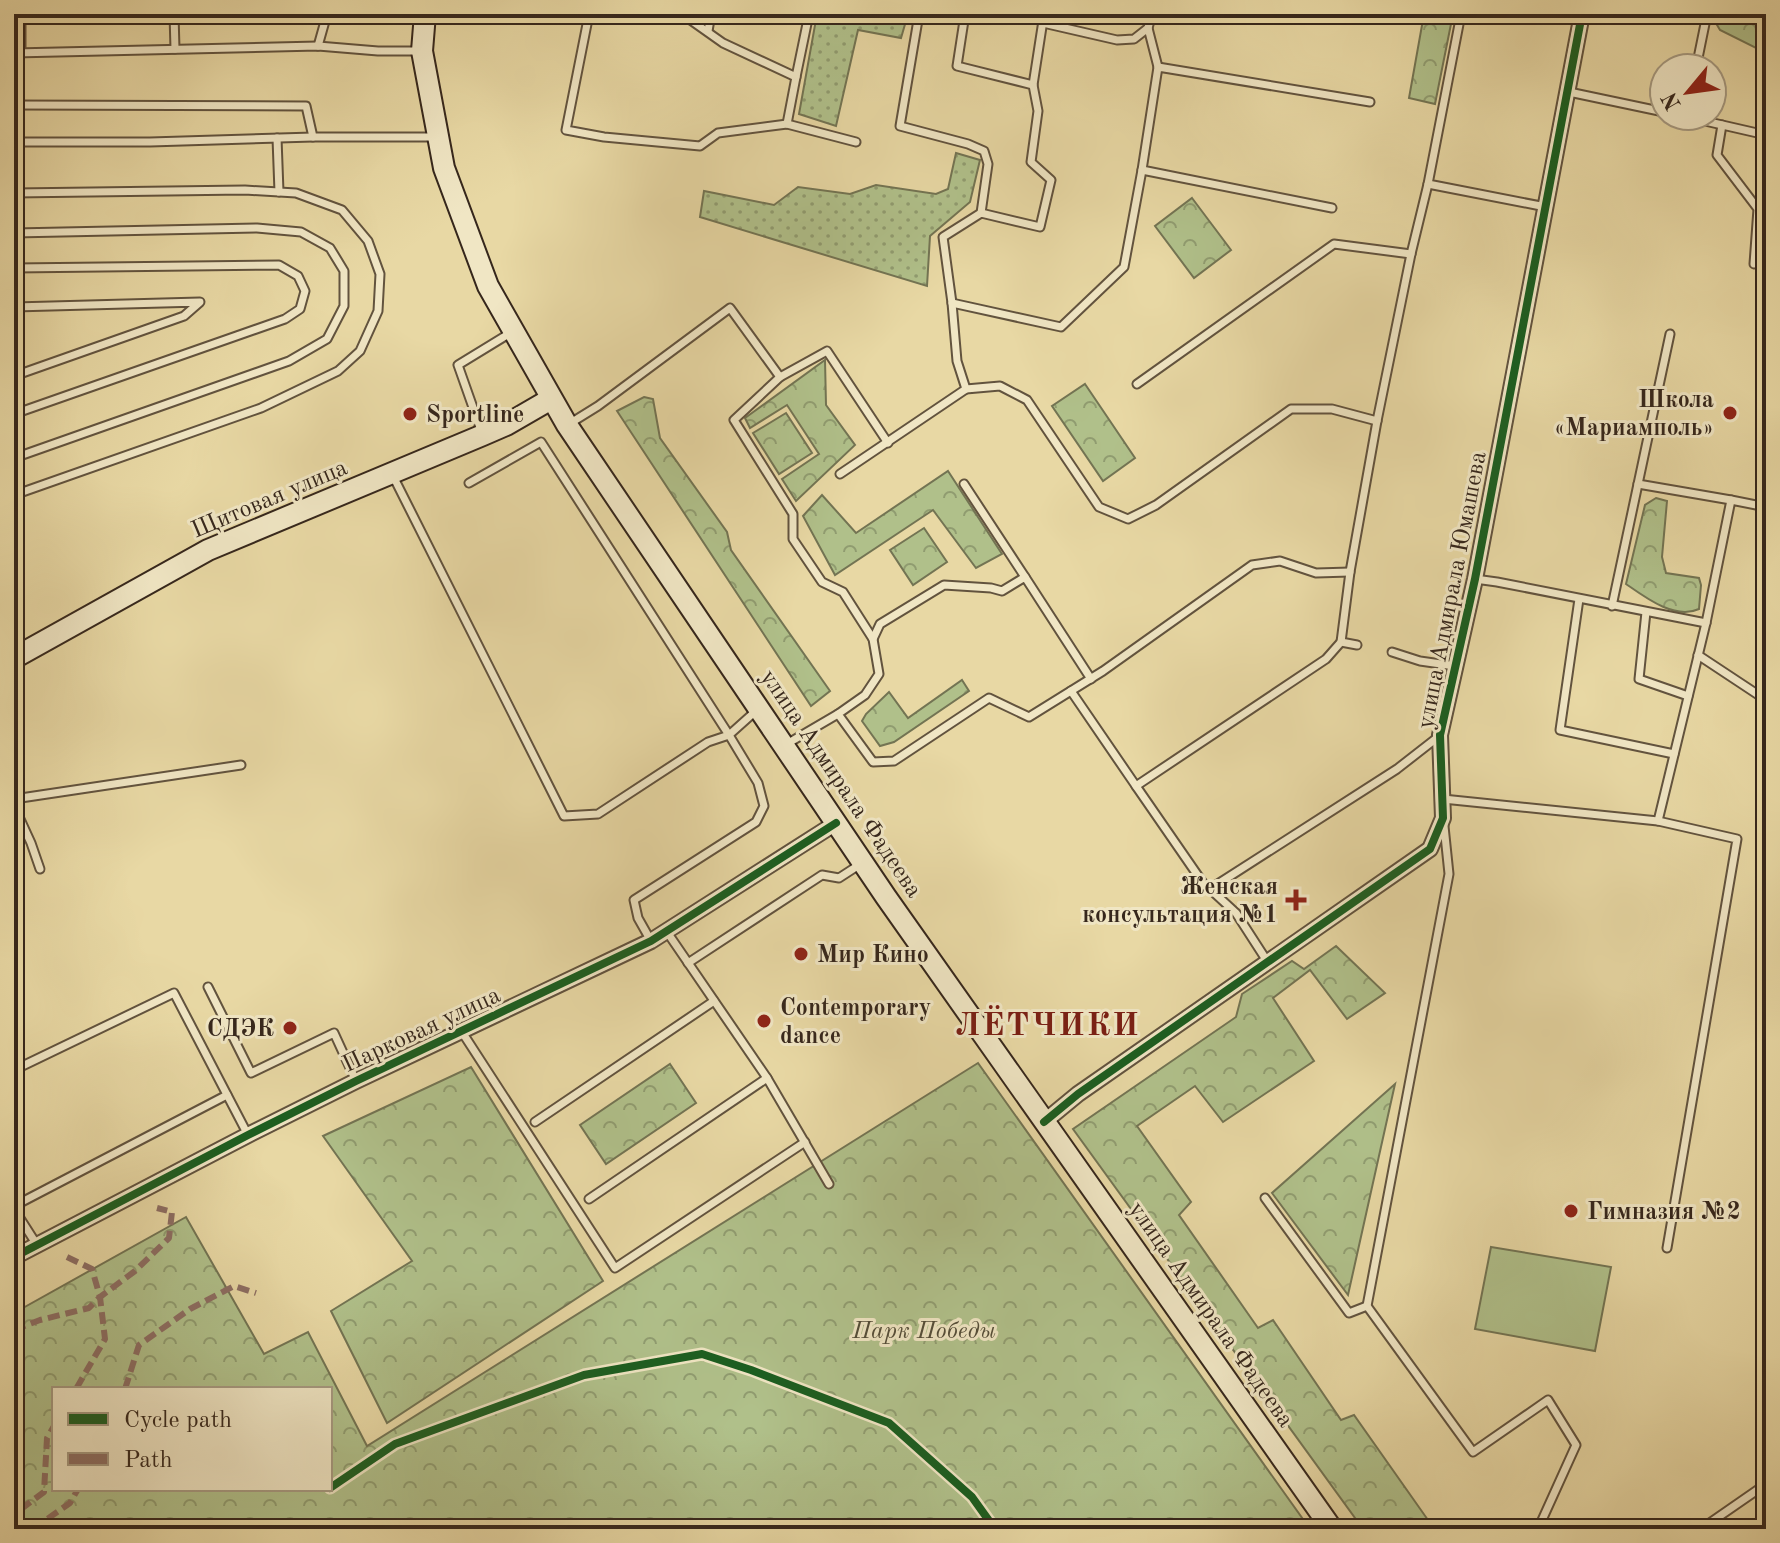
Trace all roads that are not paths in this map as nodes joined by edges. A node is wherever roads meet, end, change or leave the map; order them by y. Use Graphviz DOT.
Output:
graph roads {
  1 [pos="21,14"];
  2 [pos="174,14"];
  3 [pos="327,14"];
  4 [pos="425,14"];
  5 [pos="589,14"];
  6 [pos="682,14"];
  7 [pos="711,14"];
  8 [pos="809,14"];
  9 [pos="919,14"];
  10 [pos="965,14"];
  11 [pos="1152,14"];
  12 [pos="1461,14"];
  13 [pos="1582,14"];
  14 [pos="1707,14"];
  15 [pos="1044,18"];
  16 [pos="1148,28"];
  17 [pos="708,31"];
  18 [pos="318,46"];
  19 [pos="175,49"];
  20 [pos="422,51"];
  21 [pos="1699,52"];
  22 [pos="17,53"];
  23 [pos="1158,67"];
  24 [pos="796,77"];
  25 [pos="1033,85"];
  26 [pos="1569,92"];
  27 [pos="1370,102"];
  28 [pos="14,105"];
  29 [pos="1648,109"];
  30 [pos="787,124"];
  31 [pos="1728,126"];
  32 [pos="1721,132"];
  33 [pos="1766,135"];
  34 [pos="313,137"];
  35 [pos="438,137"];
  36 [pos="277,138"];
  37 [pos="14,142"];
  38 [pos="856,142"];
  39 [pos="1142,170"];
  40 [pos="1428,184"];
  41 [pos="279,192"];
  42 [pos="14,193"];
  43 [pos="1546,207"];
  44 [pos="1332,208"];
  45 [pos="981,213"];
  46 [pos="14,233"];
  47 [pos="1411,254"];
  48 [pos="1754,264"];
  49 [pos="14,268"];
  50 [pos="952,303"];
  51 [pos="14,307"];
  52 [pos="514,331"];
  53 [pos="1670,334"];
  54 [pos="14,376"];
  55 [pos="780,377"];
  56 [pos="1137,384"];
  57 [pos="966,389"];
  58 [pos="551,399"];
  59 [pos="14,414"];
  60 [pos="1377,421"];
  61 [pos="567,425"];
  62 [pos="483,435"];
  63 [pos="888,443"];
  64 [pos="14,458"];
  65 [pos="392,474"];
  66 [pos="840,474"];
  67 [pos="469,483"];
  68 [pos="964,484"];
  69 [pos="1638,484"];
  70 [pos="14,495"];
  71 [pos="1731,500"];
  72 [pos="1766,507"];
  73 [pos="1350,572"];
  74 [pos="1025,577"];
  75 [pos="1475,579"];
  76 [pos="1579,599"];
  77 [pos="1612,606"];
  78 [pos="1646,612"];
  79 [pos="1706,623"];
  80 [pos="873,639"];
  81 [pos="1341,642"];
  82 [pos="1357,645"];
  83 [pos="1392,652"];
  84 [pos="1698,655"];
  85 [pos="14,658"];
  86 [pos="1455,666"];
  87 [pos="1091,679"];
  88 [pos="1071,691"];
  89 [pos="1688,696"];
  90 [pos="1766,700"];
  91 [pos="760,707"];
  92 [pos="838,714"];
  93 [pos="729,735"];
  94 [pos="1440,735"];
  95 [pos="785,745"];
  96 [pos="1674,754"];
  97 [pos="241,765"];
  98 [pos="1136,786"];
  99 [pos="14,799"];
  100 [pos="1441,799"];
  101 [pos="14,806"];
  102 [pos="1443,818"];
  103 [pos="1658,821"];
  104 [pos="836,823"];
  105 [pos="863,862"];
  106 [pos="40,869"];
  107 [pos="1210,889"];
  108 [pos="666,930"];
  109 [pos="651,941"];
  110 [pos="1267,961"];
  111 [pos="688,963"];
  112 [pos="208,987"];
  113 [pos="714,1001"];
  114 [pos="461,1032"];
  115 [pos="14,1070"];
  116 [pos="767,1078"];
  117 [pos="356,1081"];
  118 [pos="227,1095"];
  119 [pos="535,1122"];
  120 [pos="1044,1122"];
  121 [pos="248,1135"];
  122 [pos="805,1142"];
  123 [pos="829,1184"];
  124 [pos="1265,1198"];
  125 [pos="589,1199"];
  126 [pos="14,1207"];
  127 [pos="37,1245"];
  128 [pos="1667,1248"];
  129 [pos="14,1257"];
  130 [pos="1367,1306"];
  131 [pos="1766,1484"];
  132 [pos="1332,1529"];
  133 [pos="1538,1529"];
  134 [pos="1701,1529"];
  1 -- 22 [label="lane"];
  2 -- 19 [label="lane"];
  3 -- 18 [label="lane"];
  4 -- 20 [label="main road, улица Адмирала Фадеева"];
  5 -- 30 [label="lane"];
  6 -- 17 [label="lane"];
  7 -- 17 [label="lane"];
  8 -- 24 [label="lane"];
  9 -- 45 [label="lane"];
  10 -- 25 [label="lane"];
  11 -- 16 [label="lane"];
  12 -- 40 [label="lane"];
  13 -- 26 [label="street, улица Адмирала Юмашева"];
  14 -- 21 [label="lane"];
  15 -- 16 [label="lane"];
  15 -- 25 [label="lane"];
  16 -- 23 [label="lane"];
  17 -- 24 [label="lane"];
  18 -- 19 [label="lane"];
  18 -- 20 [label="lane"];
  19 -- 22 [label="lane"];
  20 -- 35 [label="main road, улица Адмирала Фадеева"];
  23 -- 27 [label="lane"];
  23 -- 39 [label="lane"];
  24 -- 30 [label="lane"];
  25 -- 45 [label="lane"];
  26 -- 29 [label="lane"];
  26 -- 43 [label="street, улица Адмирала Юмашева"];
  28 -- 34 [label="lane"];
  30 -- 38 [label="lane"];
  31 -- 33 [label="lane"];
  32 -- 48 [label="lane"];
  34 -- 35 [label="lane"];
  34 -- 36 [label="lane"];
  35 -- 52 [label="main road, улица Адмирала Фадеева"];
  36 -- 37 [label="lane"];
  36 -- 41 [label="lane"];
  39 -- 44 [label="lane"];
  39 -- 50 [label="lane"];
  40 -- 43 [label="lane"];
  40 -- 47 [label="lane"];
  41 -- 42 [label="lane"];
  41 -- 70 [label="lane"];
  43 -- 75 [label="street, улица Адмирала Юмашева"];
  45 -- 50 [label="lane"];
  46 -- 64 [label="lane"];
  47 -- 56 [label="lane"];
  47 -- 60 [label="lane"];
  49 -- 59 [label="lane"];
  50 -- 57 [label="lane"];
  51 -- 54 [label="lane"];
  52 -- 58 [label="main road, улица Адмирала Фадеева"];
  52 -- 62 [label="lane"];
  53 -- 69 [label="lane"];
  55 -- 61 [label="lane"];
  55 -- 63 [label="lane"];
  55 -- 80 [label="lane"];
  57 -- 60 [label="lane"];
  57 -- 63 [label="lane"];
  58 -- 61 [label="main road, улица Адмирала Фадеева"];
  58 -- 62 [label="main road, Щитовая улица"];
  60 -- 73 [label="lane"];
  61 -- 91 [label="main road, улица Адмирала Фадеева"];
  62 -- 65 [label="main road, Щитовая улица"];
  63 -- 66 [label="lane"];
  65 -- 85 [label="main road, Щитовая улица"];
  65 -- 93 [label="lane"];
  67 -- 93 [label="lane"];
  68 -- 74 [label="lane"];
  69 -- 71 [label="lane"];
  69 -- 77 [label="lane"];
  71 -- 72 [label="lane"];
  71 -- 79 [label="lane"];
  73 -- 81 [label="lane"];
  73 -- 87 [label="lane"];
  74 -- 80 [label="lane"];
  74 -- 87 [label="lane"];
  75 -- 76 [label="lane"];
  75 -- 86 [label="street, улица Адмирала Юмашева"];
  76 -- 77 [label="lane"];
  76 -- 96 [label="lane"];
  77 -- 78 [label="lane"];
  78 -- 79 [label="lane"];
  78 -- 89 [label="lane"];
  79 -- 84 [label="lane"];
  80 -- 92 [label="lane"];
  81 -- 82 [label="lane"];
  81 -- 98 [label="lane"];
  83 -- 86 [label="lane"];
  84 -- 89 [label="lane"];
  84 -- 90 [label="lane"];
  86 -- 94 [label="street, улица Адмирала Юмашева"];
  87 -- 88 [label="lane"];
  88 -- 92 [label="lane"];
  88 -- 98 [label="lane"];
  89 -- 96 [label="lane"];
  91 -- 93 [label="lane"];
  91 -- 95 [label="main road, улица Адмирала Фадеева"];
  92 -- 95 [label="lane"];
  93 -- 109 [label="lane"];
  94 -- 100 [label="street, улица Адмирала Юмашева"];
  94 -- 107 [label="lane"];
  95 -- 104 [label="main road, улица Адмирала Фадеева"];
  96 -- 103 [label="lane"];
  97 -- 99 [label="lane"];
  98 -- 107 [label="lane"];
  100 -- 102 [label="street, улица Адмирала Юмашева"];
  100 -- 103 [label="lane"];
  101 -- 106 [label="lane"];
  102 -- 110 [label="street"];
  102 -- 130 [label="lane"];
  103 -- 128 [label="lane"];
  104 -- 105 [label="main road, улица Адмирала Фадеева"];
  104 -- 108 [label="street, Парковая улица"];
  105 -- 111 [label="lane"];
  105 -- 120 [label="main road, улица Адмирала Фадеева"];
  107 -- 110 [label="lane"];
  108 -- 109 [label="street, Парковая улица"];
  108 -- 111 [label="lane"];
  109 -- 114 [label="street, Парковая улица"];
  110 -- 120 [label="street"];
  111 -- 113 [label="lane"];
  112 -- 117 [label="lane"];
  113 -- 116 [label="lane"];
  113 -- 119 [label="lane"];
  114 -- 117 [label="street, Парковая улица"];
  114 -- 122 [label="lane"];
  115 -- 118 [label="lane"];
  116 -- 122 [label="lane"];
  116 -- 125 [label="lane"];
  117 -- 121 [label="street, Парковая улица"];
  118 -- 121 [label="lane"];
  118 -- 126 [label="lane"];
  120 -- 132 [label="main road, улица Адмирала Фадеева"];
  121 -- 127 [label="street, Парковая улица"];
  122 -- 123 [label="lane"];
  124 -- 130 [label="lane"];
  126 -- 127 [label="lane"];
  127 -- 129 [label="street, Парковая улица"];
  130 -- 133 [label="lane"];
  131 -- 134 [label="lane"];
}
